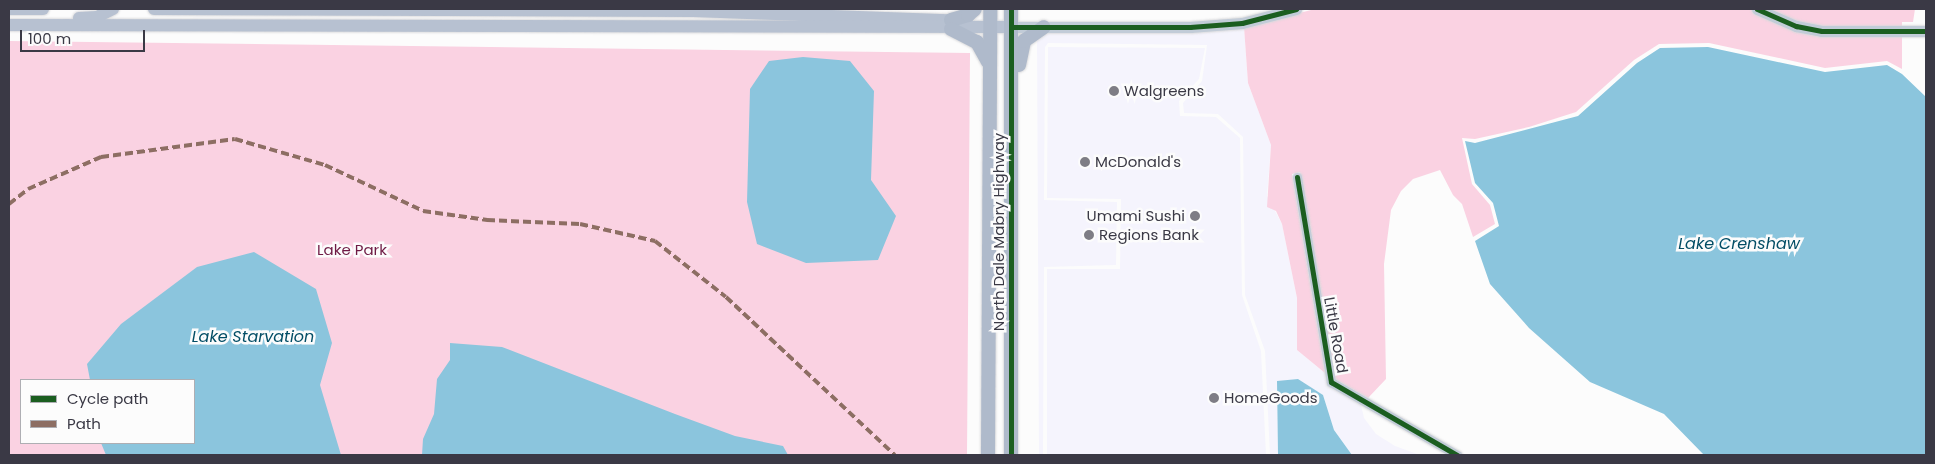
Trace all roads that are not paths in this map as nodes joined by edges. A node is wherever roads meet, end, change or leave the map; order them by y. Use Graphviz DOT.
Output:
graph roads {
  1 [pos="9,9"];
  2 [pos="43,9"];
  3 [pos="113,9"];
  4 [pos="154,9"];
  5 [pos="331,9"];
  6 [pos="975,9"];
  7 [pos="990,9"];
  8 [pos="1011,9"];
  9 [pos="1296,9"];
  10 [pos="1758,9"];
  11 [pos="693,11"];
  12 [pos="9,18"];
  13 [pos="9,25"];
  14 [pos="951,25"];
  15 [pos="332,26"];
  16 [pos="504,27"];
  17 [pos="990,27"];
  18 [pos="1010,27"];
  19 [pos="1044,27"];
  20 [pos="1926,31"];
  21 [pos="990,65"];
  22 [pos="1297,177"];
  23 [pos="988,387"];
  24 [pos="988,455"];
  25 [pos="996,455"];
  26 [pos="1011,455"];
  27 [pos="1016,455"];
  28 [pos="1457,455"];
  1 -- 2 [label="main road"];
  3 -- 12 [label="main road"];
  4 -- 5 [label="main road"];
  5 -- 11 [label="main road"];
  5 -- 15 [label="street"];
  6 -- 14 [label="main road"];
  7 -- 17 [label="main road, North Dale Mabry Highway"];
  8 -- 18 [label="main road, North Dale Mabry Highway"];
  9 -- 19 [label="street"];
  10 -- 20 [label="street"];
  11 -- 14 [label="main road"];
  11 -- 16 [label="main road"];
  13 -- 15 [label="main road"];
  14 -- 16 [label="main road"];
  14 -- 17 [label="main road"];
  14 -- 21 [label="main road"];
  15 -- 16 [label="main road"];
  17 -- 18 [label="main road"];
  17 -- 21 [label="main road, North Dale Mabry Highway"];
  18 -- 19 [label="street"];
  18 -- 26 [label="main road, North Dale Mabry Highway"];
  19 -- 27 [label="main road"];
  21 -- 23 [label="main road, North Dale Mabry Highway"];
  22 -- 28 [label="street, Little Road"];
  23 -- 24 [label="main road, North Dale Mabry Highway"];
  23 -- 25 [label="main road"];
}
